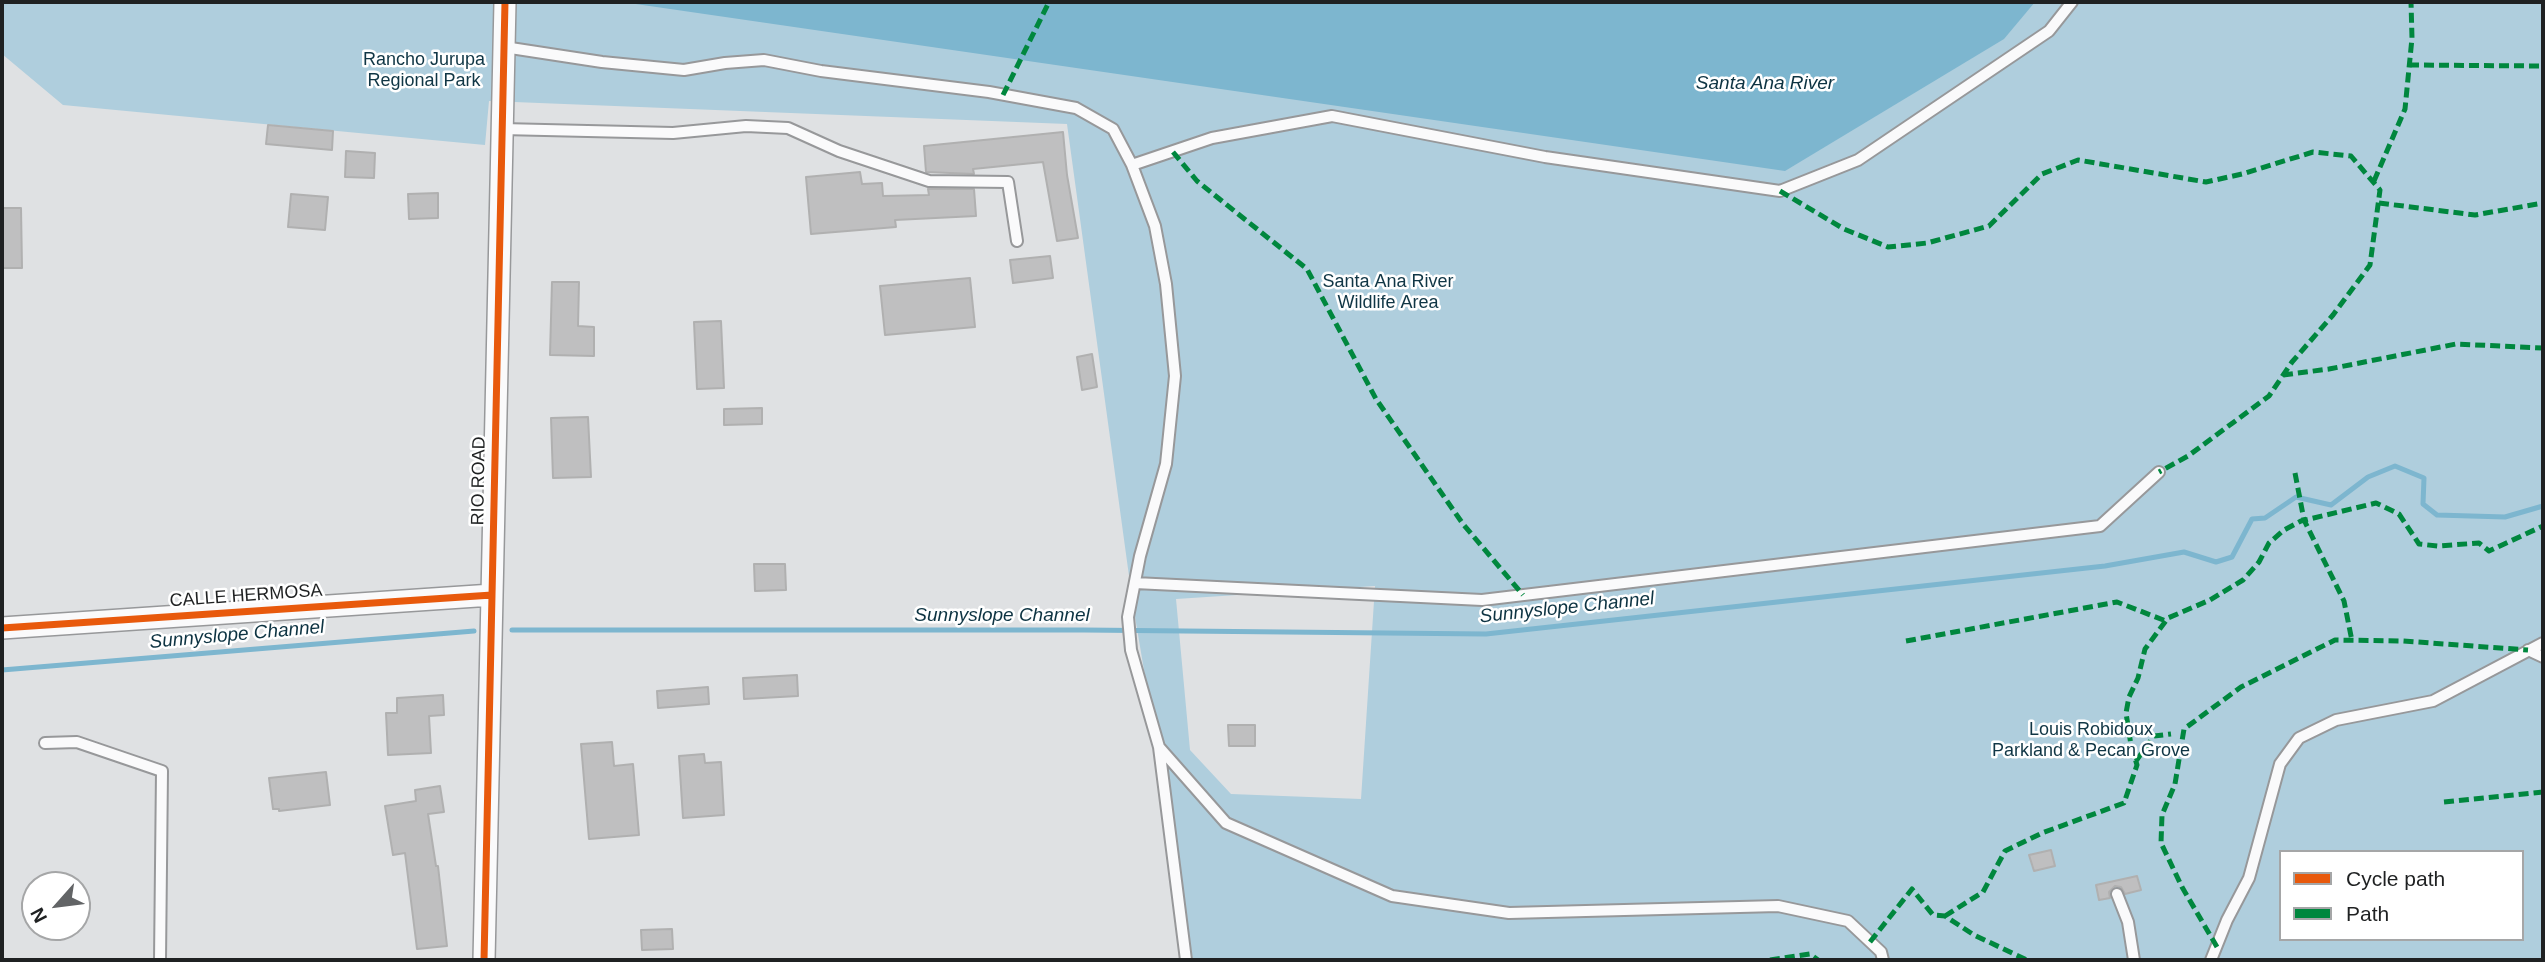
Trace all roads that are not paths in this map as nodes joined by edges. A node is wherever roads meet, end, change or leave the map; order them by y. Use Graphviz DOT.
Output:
graph roads {
  1 [pos="505,2"];
  2 [pos="2072,2"];
  3 [pos="504,47"];
  4 [pos="502,129"];
  5 [pos="1132,165"];
  6 [pos="1017,241"];
  7 [pos="2159,472"];
  8 [pos="1135,583"];
  9 [pos="491,606"];
  10 [pos="2,628"];
  11 [pos="2543,643"];
  12 [pos="2528,650"];
  13 [pos="2543,657"];
  14 [pos="45,743"];
  15 [pos="1159,747"];
  16 [pos="2117,894"];
  17 [pos="160,960"];
  18 [pos="489,960"];
  19 [pos="1186,960"];
  20 [pos="1883,960"];
  21 [pos="2134,960"];
  22 [pos="2211,960"];
  1 -- 3 [label="street, RIO ROAD"];
  2 -- 5 [label="lane"];
  3 -- 4 [label="street, RIO ROAD"];
  3 -- 5 [label="lane"];
  4 -- 6 [label="lane"];
  4 -- 9 [label="street, RIO ROAD"];
  5 -- 8 [label="lane"];
  7 -- 8 [label="lane"];
  8 -- 15 [label="lane"];
  9 -- 10 [label="street, CALLE HERMOSA"];
  9 -- 18 [label="street, RIO ROAD"];
  11 -- 12 [label="lane"];
  12 -- 13 [label="lane"];
  12 -- 22 [label="lane"];
  14 -- 17 [label="lane"];
  15 -- 19 [label="lane"];
  15 -- 20 [label="lane"];
  16 -- 21 [label="lane"];
}
